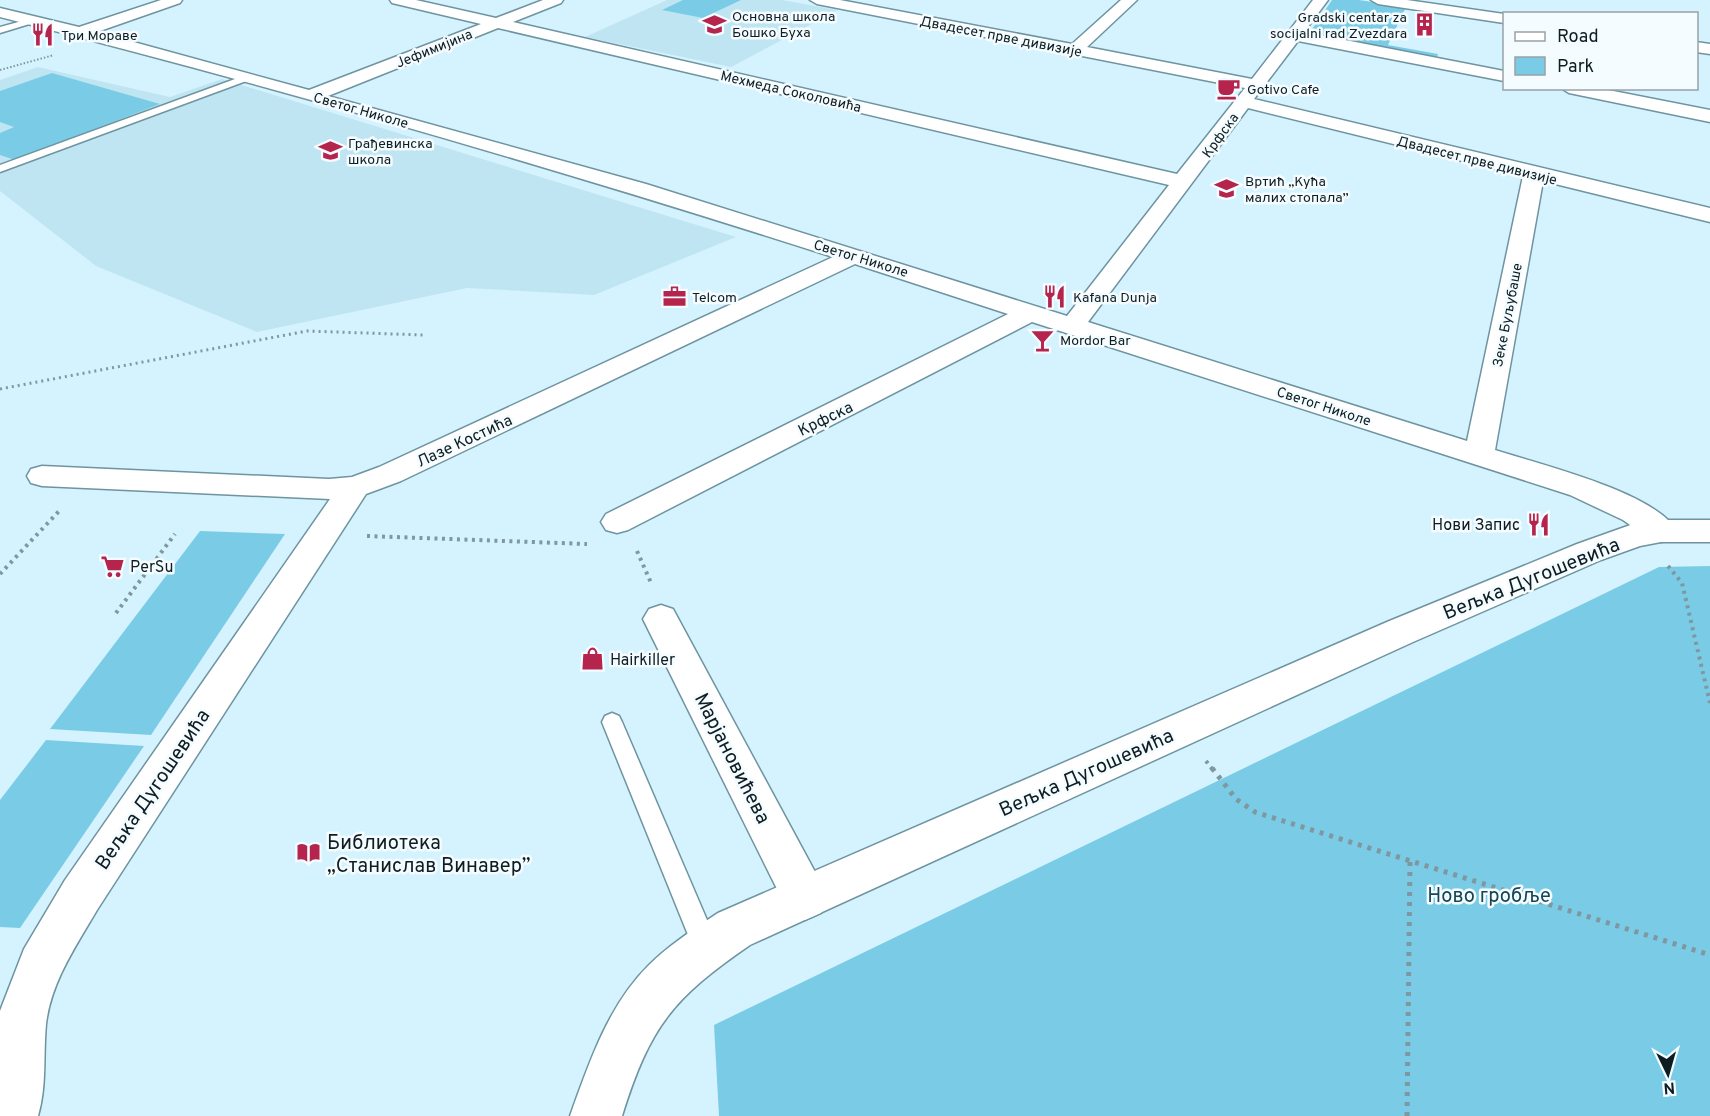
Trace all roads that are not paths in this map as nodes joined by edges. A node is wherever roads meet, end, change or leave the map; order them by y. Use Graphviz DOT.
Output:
graph roads {
  1 [pos="175,0"];
  2 [pos="397,0"];
  3 [pos="556,0"];
  4 [pos="818,0"];
  5 [pos="1130,0"];
  6 [pos="1321,0"];
  7 [pos="1378,0"];
  8 [pos="842,2"];
  9 [pos="0,12"];
  10 [pos="1503,19"];
  11 [pos="33,20"];
  12 [pos="498,23"];
  13 [pos="0,30"];
  14 [pos="81,32"];
  15 [pos="1294,35"];
  16 [pos="1075,50"];
  17 [pos="1503,76"];
  18 [pos="246,78"];
  19 [pos="1256,85"];
  20 [pos="1579,90"];
  21 [pos="311,96"];
  22 [pos="1244,102"];
  23 [pos="1710,116"];
  24 [pos="0,169"];
  25 [pos="1534,174"];
  26 [pos="1184,182"];
  27 [pos="1710,215"];
  28 [pos="854,256"];
  29 [pos="1032,312"];
  30 [pos="1074,326"];
  31 [pos="1479,455"];
  32 [pos="42,476"];
  33 [pos="355,487"];
  34 [pos="1710,531"];
  35 [pos="613,533"];
  36 [pos="1664,549"];
  37 [pos="661,619"];
  38 [pos="612,722"];
  39 [pos="805,898"];
  40 [pos="706,948"];
  41 [pos="12,1116"];
  42 [pos="596,1116"];
  1 -- 14 [label="street"];
  2 -- 12 [label="street, Мехмеда Соколовића"];
  3 -- 12 [label="street, Јефимијина"];
  4 -- 8 [label="street, Двадесет прве дивизије"];
  5 -- 16 [label="street"];
  6 -- 15 [label="street, Крфска"];
  7 -- 10 [label="street"];
  8 -- 16 [label="street, Двадесет прве дивизије"];
  9 -- 11 [label="street, Светог Николе"];
  11 -- 13 [label="lane"];
  11 -- 14 [label="street, Светог Николе"];
  12 -- 21 [label="street, Јефимијина"];
  12 -- 26 [label="street, Мехмеда Соколовића"];
  14 -- 18 [label="street, Светог Николе"];
  15 -- 17 [label="street"];
  15 -- 19 [label="street, Крфска"];
  16 -- 19 [label="street, Двадесет прве дивизије"];
  18 -- 21 [label="street, Светог Николе"];
  18 -- 24 [label="lane"];
  19 -- 22 [label="street, Крфска"];
  20 -- 23 [label="street"];
  21 -- 28 [label="street, Светог Николе"];
  22 -- 25 [label="street, Двадесет прве дивизије"];
  22 -- 26 [label="street, Крфска"];
  25 -- 27 [label="street, Двадесет прве дивизије"];
  25 -- 31 [label="street, Зеке Буљубаше"];
  26 -- 30 [label="street, Крфска"];
  28 -- 29 [label="street, Светог Николе"];
  28 -- 33 [label="street, Лазе Костића"];
  29 -- 30 [label="street, Светог Николе"];
  29 -- 35 [label="street, Крфска"];
  30 -- 31 [label="street, Светог Николе"];
  31 -- 36 [label="street, Светог Николе"];
  32 -- 33 [label="street, Лазе Костића"];
  33 -- 41 [label="street, Вељка Дугошевића"];
  34 -- 36 [label="street"];
  36 -- 39 [label="street, Вељка Дугошевића"];
  37 -- 39 [label="street, Марјановићева"];
  38 -- 40 [label="lane"];
  39 -- 40 [label="street, Вељка Дугошевића"];
  40 -- 42 [label="street, Вељка Дугошевића"];
}
